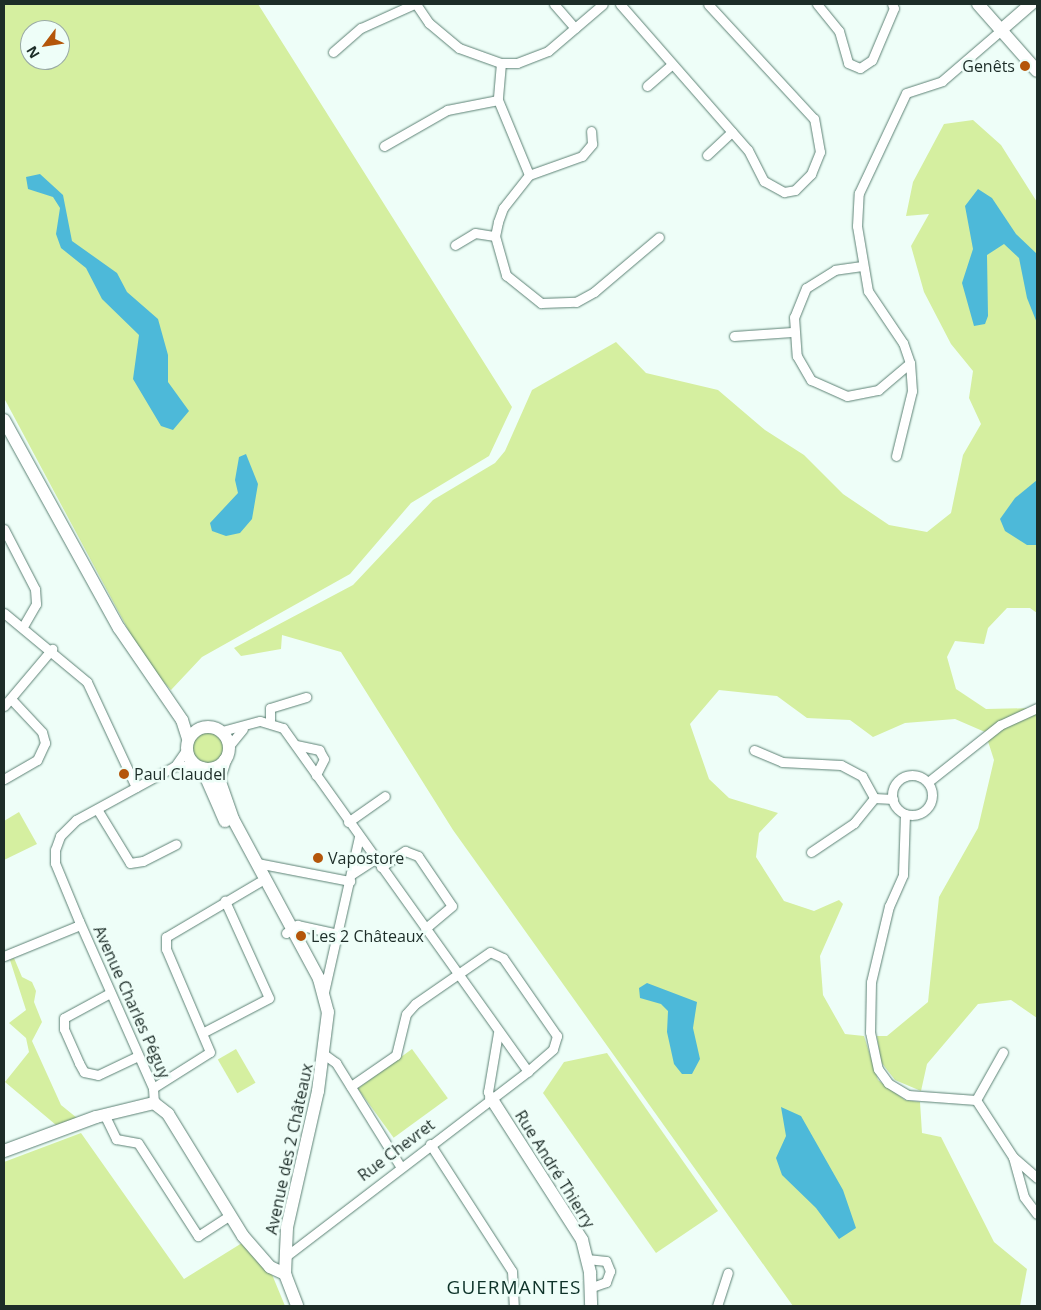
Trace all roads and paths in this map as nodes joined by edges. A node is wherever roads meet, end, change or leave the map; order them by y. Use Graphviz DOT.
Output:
graph roads {
  1 [pos="415,4"];
  2 [pos="554,4"];
  3 [pos="603,4"];
  4 [pos="620,4"];
  5 [pos="708,4"];
  6 [pos="817,4"];
  7 [pos="892,4"];
  8 [pos="978,4"];
  9 [pos="1031,4"];
  10 [pos="575,28"];
  11 [pos="1001,30"];
  12 [pos="333,52"];
  13 [pos="502,63"];
  14 [pos="672,64"];
  15 [pos="1037,71"];
  16 [pos="647,86"];
  17 [pos="498,100"];
  18 [pos="591,131"];
  19 [pos="732,132"];
  20 [pos="384,146"];
  21 [pos="706,155"];
  22 [pos="529,175"];
  23 [pos="495,236"];
  24 [pos="658,237"];
  25 [pos="455,245"];
  26 [pos="862,266"];
  27 [pos="792,332"];
  28 [pos="734,336"];
  29 [pos="910,363"];
  30 [pos="4,420"];
  31 [pos="896,456"];
  32 [pos="4,529"];
  33 [pos="4,613"];
  34 [pos="24,625"];
  35 [pos="52,649"];
  36 [pos="306,697"];
  37 [pos="12,700"];
  38 [pos="4,706"];
  39 [pos="1037,708"];
  40 [pos="177,712"];
  41 [pos="270,721"];
  42 [pos="205,726"];
  43 [pos="243,728"];
  44 [pos="222,731"];
  45 [pos="187,744"];
  46 [pos="296,745"];
  47 [pos="230,746"];
  48 [pos="754,750"];
  49 [pos="225,760"];
  50 [pos="175,766"];
  51 [pos="199,767"];
  52 [pos="316,775"];
  53 [pos="4,779"];
  54 [pos="928,782"];
  55 [pos="136,787"];
  56 [pos="384,796"];
  57 [pos="874,798"];
  58 [pos="892,799"];
  59 [pos="97,809"];
  60 [pos="906,814"];
  61 [pos="348,822"];
  62 [pos="360,837"];
  63 [pos="176,844"];
  64 [pos="810,852"];
  65 [pos="375,859"];
  66 [pos="257,863"];
  67 [pos="381,867"];
  68 [pos="351,878"];
  69 [pos="259,882"];
  70 [pos="225,901"];
  71 [pos="80,925"];
  72 [pos="425,929"];
  73 [pos="289,930"];
  74 [pos="338,934"];
  75 [pos="4,956"];
  76 [pos="457,974"];
  77 [pos="324,992"];
  78 [pos="110,993"];
  79 [pos="327,1027"];
  80 [pos="204,1032"];
  81 [pos="498,1033"];
  82 [pos="1002,1052"];
  83 [pos="325,1055"];
  84 [pos="138,1056"];
  85 [pos="528,1071"];
  86 [pos="352,1086"];
  87 [pos="153,1088"];
  88 [pos="491,1098"];
  89 [pos="976,1100"];
  90 [pos="154,1103"];
  91 [pos="104,1114"];
  92 [pos="430,1144"];
  93 [pos="4,1151"];
  94 [pos="1013,1158"];
  95 [pos="400,1166"];
  96 [pos="1037,1178"];
  97 [pos="1037,1214"];
  98 [pos="230,1215"];
  99 [pos="285,1257"];
  100 [pos="587,1259"];
  101 [pos="728,1273"];
  102 [pos="285,1274"];
  103 [pos="592,1287"];
  104 [pos="297,1306"];
  105 [pos="514,1306"];
  106 [pos="591,1306"];
  107 [pos="717,1306"];
  1 -- 12 [label="street"];
  1 -- 13 [label="street"];
  2 -- 10 [label="street"];
  3 -- 10 [label="street"];
  4 -- 14 [label="street"];
  5 -- 19 [label="street"];
  6 -- 7 [label="street"];
  8 -- 11 [label="main road"];
  9 -- 11 [label="main road"];
  10 -- 13 [label="street"];
  11 -- 15 [label="main road"];
  11 -- 26 [label="street"];
  13 -- 17 [label="street"];
  14 -- 16 [label="street"];
  14 -- 19 [label="street"];
  17 -- 20 [label="street"];
  17 -- 22 [label="street"];
  18 -- 22 [label="street"];
  19 -- 21 [label="street"];
  22 -- 23 [label="street"];
  23 -- 24 [label="street"];
  23 -- 25 [label="street"];
  26 -- 27 [label="street"];
  26 -- 29 [label="street"];
  27 -- 28 [label="street"];
  27 -- 29 [label="street"];
  29 -- 31 [label="street"];
  30 -- 40 [label="main road"];
  32 -- 34 [label="street"];
  33 -- 34 [label="street"];
  34 -- 35 [label="street"];
  35 -- 37 [label="street"];
  35 -- 55 [label="street"];
  36 -- 41 [label="street"];
  37 -- 38 [label="street"];
  37 -- 53 [label="street"];
  39 -- 54 [label="street"];
  40 -- 42 [label="main road"];
  40 -- 45 [label="main road"];
  41 -- 43 [label="street"];
  41 -- 46 [label="street"];
  42 -- 44 [label="main road"];
  42 -- 45 [label="main road"];
  43 -- 44 [label="street"];
  43 -- 47 [label="street"];
  44 -- 47 [label="main road"];
  45 -- 50 [label="street, Avenue Charles Péguy"];
  45 -- 51 [label="main road"];
  46 -- 52 [label="street"];
  46 -- 52 [label="street"];
  47 -- 49 [label="main road"];
  48 -- 57 [label="street"];
  49 -- 51 [label="main road"];
  49 -- 66 [label="main road, Avenue des 2 Châteaux"];
  50 -- 51 [label="street, Avenue Charles Péguy"];
  50 -- 55 [label="street, Avenue Charles Péguy"];
  51 -- 69 [label="main road, Avenue des 2 Châteaux"];
  52 -- 61 [label="street"];
  54 -- 58 [label="street"];
  54 -- 60 [label="street"];
  55 -- 59 [label="street, Avenue Charles Péguy"];
  56 -- 61 [label="street"];
  57 -- 58 [label="street"];
  57 -- 64 [label="street"];
  58 -- 60 [label="street"];
  59 -- 63 [label="street"];
  59 -- 71 [label="street, Avenue Charles Péguy"];
  60 -- 89 [label="street"];
  61 -- 62 [label="street"];
  62 -- 65 [label="street"];
  62 -- 68 [label="street"];
  65 -- 67 [label="street"];
  65 -- 68 [label="street"];
  66 -- 68 [label="street"];
  66 -- 73 [label="main road, Avenue des 2 Châteaux"];
  67 -- 72 [label="street"];
  67 -- 72 [label="street"];
  68 -- 74 [label="street"];
  69 -- 70 [label="street"];
  69 -- 73 [label="main road, Avenue des 2 Châteaux"];
  70 -- 80 [label="street"];
  70 -- 80 [label="street"];
  71 -- 75 [label="street"];
  71 -- 78 [label="street, Avenue Charles Péguy"];
  72 -- 76 [label="street"];
  73 -- 74 [label="street"];
  73 -- 77 [label="main road, Avenue des 2 Châteaux"];
  73 -- 79 [label="main road, Avenue des 2 Châteaux"];
  74 -- 77 [label="street"];
  76 -- 81 [label="street"];
  76 -- 85 [label="street, Rue Chevret"];
  76 -- 86 [label="street"];
  77 -- 79 [label="main road, Avenue des 2 Châteaux"];
  78 -- 84 [label="street, Avenue Charles Péguy"];
  78 -- 84 [label="street"];
  79 -- 83 [label="main road, Avenue des 2 Châteaux"];
  80 -- 87 [label="street"];
  81 -- 85 [label="street"];
  81 -- 88 [label="street"];
  82 -- 89 [label="street"];
  83 -- 86 [label="street"];
  83 -- 99 [label="main road, Avenue des 2 Châteaux"];
  84 -- 87 [label="street, Avenue Charles Péguy"];
  85 -- 88 [label="street, Rue Chevret"];
  86 -- 95 [label="street"];
  87 -- 90 [label="street, Avenue Charles Péguy"];
  88 -- 92 [label="street, Rue Chevret"];
  88 -- 100 [label="main road, Rue André Thierry"];
  89 -- 94 [label="street"];
  90 -- 91 [label="main road"];
  90 -- 98 [label="main road, Avenue Charles Péguy"];
  91 -- 93 [label="main road"];
  91 -- 98 [label="street"];
  92 -- 95 [label="street, Rue Chevret"];
  92 -- 105 [label="street"];
  94 -- 96 [label="street"];
  94 -- 97 [label="street"];
  95 -- 99 [label="street, Rue Chevret"];
  98 -- 102 [label="main road, Avenue Charles Péguy"];
  99 -- 102 [label="main road, Avenue des 2 Châteaux"];
  100 -- 103 [label="main road, Rue André Thierry"];
  100 -- 103 [label="street"];
  101 -- 107 [label="street"];
  102 -- 104 [label="main road, Avenue des 2 Châteaux"];
  103 -- 106 [label="main road, Rue André Thierry"];
}
